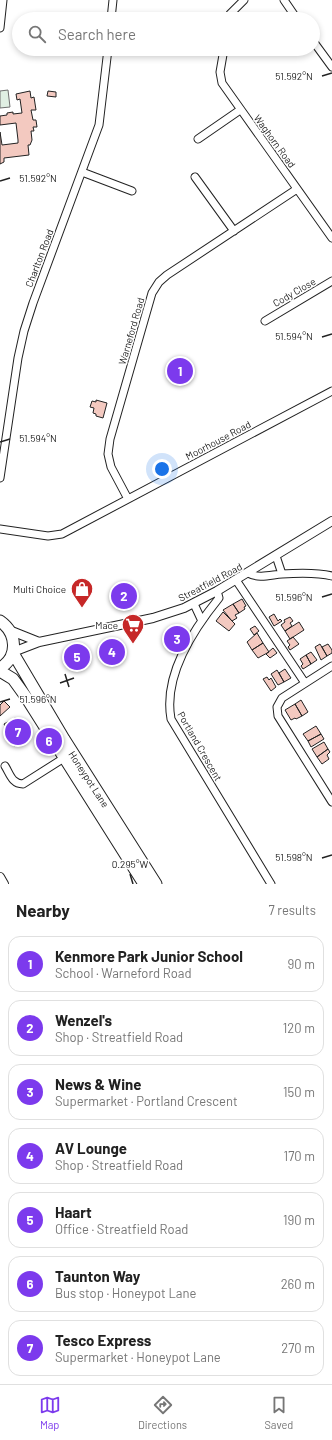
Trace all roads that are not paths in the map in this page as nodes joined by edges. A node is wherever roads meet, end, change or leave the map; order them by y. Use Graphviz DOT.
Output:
graph roads {
  1 [pos="3,0"];
  2 [pos="113,0"];
  3 [pos="244,0"];
  4 [pos="284,0"];
  5 [pos="112,12"];
  6 [pos="232,12"];
  7 [pos="292,12"];
  8 [pos="0,28"];
  9 [pos="320,51"];
  10 [pos="107,56"];
  11 [pos="223,56"];
  12 [pos="332,67"];
  13 [pos="240,110"];
  14 [pos="198,139"];
  15 [pos="82,172"];
  16 [pos="195,177"];
  17 [pos="297,189"];
  18 [pos="132,191"];
  19 [pos="234,231"];
  20 [pos="332,238"];
  21 [pos="332,282"];
  22 [pos="265,321"];
  23 [pos="332,391"];
  24 [pos="0,478"];
  25 [pos="128,499"];
  26 [pos="332,521"];
  27 [pos="0,529"];
  28 [pos="276,556"];
  29 [pos="248,573"];
  30 [pos="282,574"];
  31 [pos="332,576"];
  32 [pos="236,580"];
  33 [pos="217,591"];
  34 [pos="194,604"];
  35 [pos="201,619"];
  36 [pos="0,621"];
  37 [pos="9,630"];
  38 [pos="39,642"];
  39 [pos="13,652"];
  40 [pos="332,666"];
  41 [pos="0,670"];
  42 [pos="305,683"];
  43 [pos="64,758"];
  44 [pos="5,766"];
  45 [pos="332,802"];
  46 [pos="0,877"];
  47 [pos="4,884"];
  48 [pos="144,884"];
  49 [pos="156,884"];
  50 [pos="271,884"];
  1 -- 8 [label="street"];
  2 -- 5 [label="street"];
  3 -- 6 [label="street"];
  4 -- 7 [label="street"];
  9 -- 12 [label="street"];
  10 -- 15 [label="street, Charlton Road"];
  11 -- 13 [label="street, Waghorn Road"];
  13 -- 14 [label="street"];
  13 -- 17 [label="street, Waghorn Road"];
  15 -- 18 [label="street"];
  15 -- 24 [label="street, Charlton Road"];
  16 -- 19 [label="street"];
  17 -- 19 [label="street, Warneford Road"];
  17 -- 20 [label="street, Waghorn Road"];
  19 -- 25 [label="street, Warneford Road"];
  21 -- 22 [label="street, Cody Close"];
  23 -- 25 [label="street, Moorhouse Road"];
  25 -- 27 [label="street, Moorhouse Road"];
  26 -- 28 [label="street, Streatfield Road"];
  28 -- 29 [label="street, Streatfield Road"];
  28 -- 30 [label="street"];
  29 -- 30 [label="street"];
  29 -- 32 [label="street, Streatfield Road"];
  30 -- 31 [label="street"];
  32 -- 33 [label="street, Streatfield Road"];
  32 -- 42 [label="street"];
  33 -- 34 [label="street, Streatfield Road"];
  33 -- 35 [label="street, Portland Crescent"];
  34 -- 35 [label="street"];
  34 -- 38 [label="street, Streatfield Road"];
  35 -- 50 [label="street, Portland Crescent"];
  36 -- 37 [label="main road"];
  37 -- 38 [label="street"];
  37 -- 39 [label="main road"];
  38 -- 39 [label="street, Streatfield Road"];
  39 -- 41 [label="main road"];
  39 -- 49 [label="main road, Honeypot Lane"];
  40 -- 42 [label="street"];
  41 -- 43 [label="main road, Honeypot Lane"];
  42 -- 45 [label="street"];
  43 -- 44 [label="street"];
  43 -- 48 [label="main road, Honeypot Lane"];
  46 -- 47 [label="street"];
}
